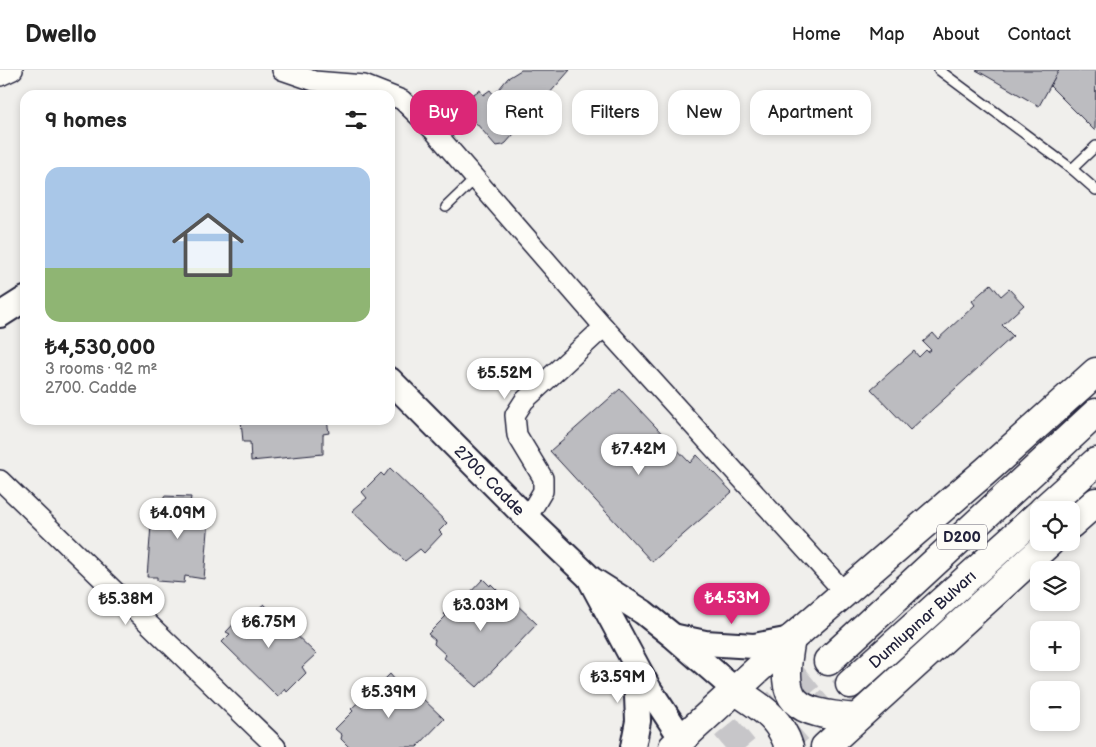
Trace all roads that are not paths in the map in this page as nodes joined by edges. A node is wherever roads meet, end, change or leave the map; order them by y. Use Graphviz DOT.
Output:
graph roads {
  1 [pos="13,70"];
  2 [pos="282,70"];
  3 [pos="939,70"];
  4 [pos="0,76"];
  5 [pos="377,90"];
  6 [pos="395,97"];
  7 [pos="1096,146"];
  8 [pos="1072,169"];
  9 [pos="475,179"];
  10 [pos="1096,190"];
  11 [pos="446,207"];
  12 [pos="20,302"];
  13 [pos="0,315"];
  14 [pos="604,327"];
  15 [pos="1096,372"];
  16 [pos="395,385"];
  17 [pos="1096,413"];
  18 [pos="1096,462"];
  19 [pos="0,480"];
  20 [pos="1053,501"];
  21 [pos="1096,502"];
  22 [pos="1080,516"];
  23 [pos="527,518"];
  24 [pos="1030,522"];
  25 [pos="1040,551"];
  26 [pos="591,580"];
  27 [pos="845,593"];
  28 [pos="673,636"];
  29 [pos="791,639"];
  30 [pos="828,661"];
  31 [pos="636,664"];
  32 [pos="850,684"];
  33 [pos="735,690"];
  34 [pos="856,718"];
  35 [pos="680,744"];
  36 [pos="276,747"];
  37 [pos="633,747"];
  38 [pos="789,747"];
  39 [pos="825,747"];
  1 -- 4 [label="street"];
  2 -- 5 [label="street"];
  3 -- 8 [label="lane"];
  6 -- 9 [label="street"];
  7 -- 8 [label="lane"];
  8 -- 10 [label="lane"];
  9 -- 11 [label="lane"];
  9 -- 14 [label="street"];
  12 -- 13 [label="street"];
  14 -- 23 [label="street"];
  14 -- 27 [label="street"];
  15 -- 27 [label="highway"];
  16 -- 23 [label="street, 2700. Cadde"];
  17 -- 30 [label="highway, Dumlupınar Bulvarı / D200"];
  18 -- 20 [label="highway"];
  19 -- 36 [label="street"];
  21 -- 22 [label="highway"];
  23 -- 26 [label="street, 2700. Cadde"];
  24 -- 32 [label="highway, Dumlupınar Bulvarı / D200"];
  25 -- 34 [label="highway"];
  26 -- 28 [label="street, 2700. Cadde"];
  26 -- 31 [label="street, 2700. Cadde"];
  27 -- 29 [label="highway"];
  28 -- 29 [label="street"];
  28 -- 33 [label="street, 2700. Cadde"];
  29 -- 33 [label="highway"];
  29 -- 34 [label="highway"];
  31 -- 35 [label="street, 2700. Cadde"];
  31 -- 37 [label="street"];
  33 -- 35 [label="highway"];
  33 -- 38 [label="highway"];
  34 -- 39 [label="highway"];
}
